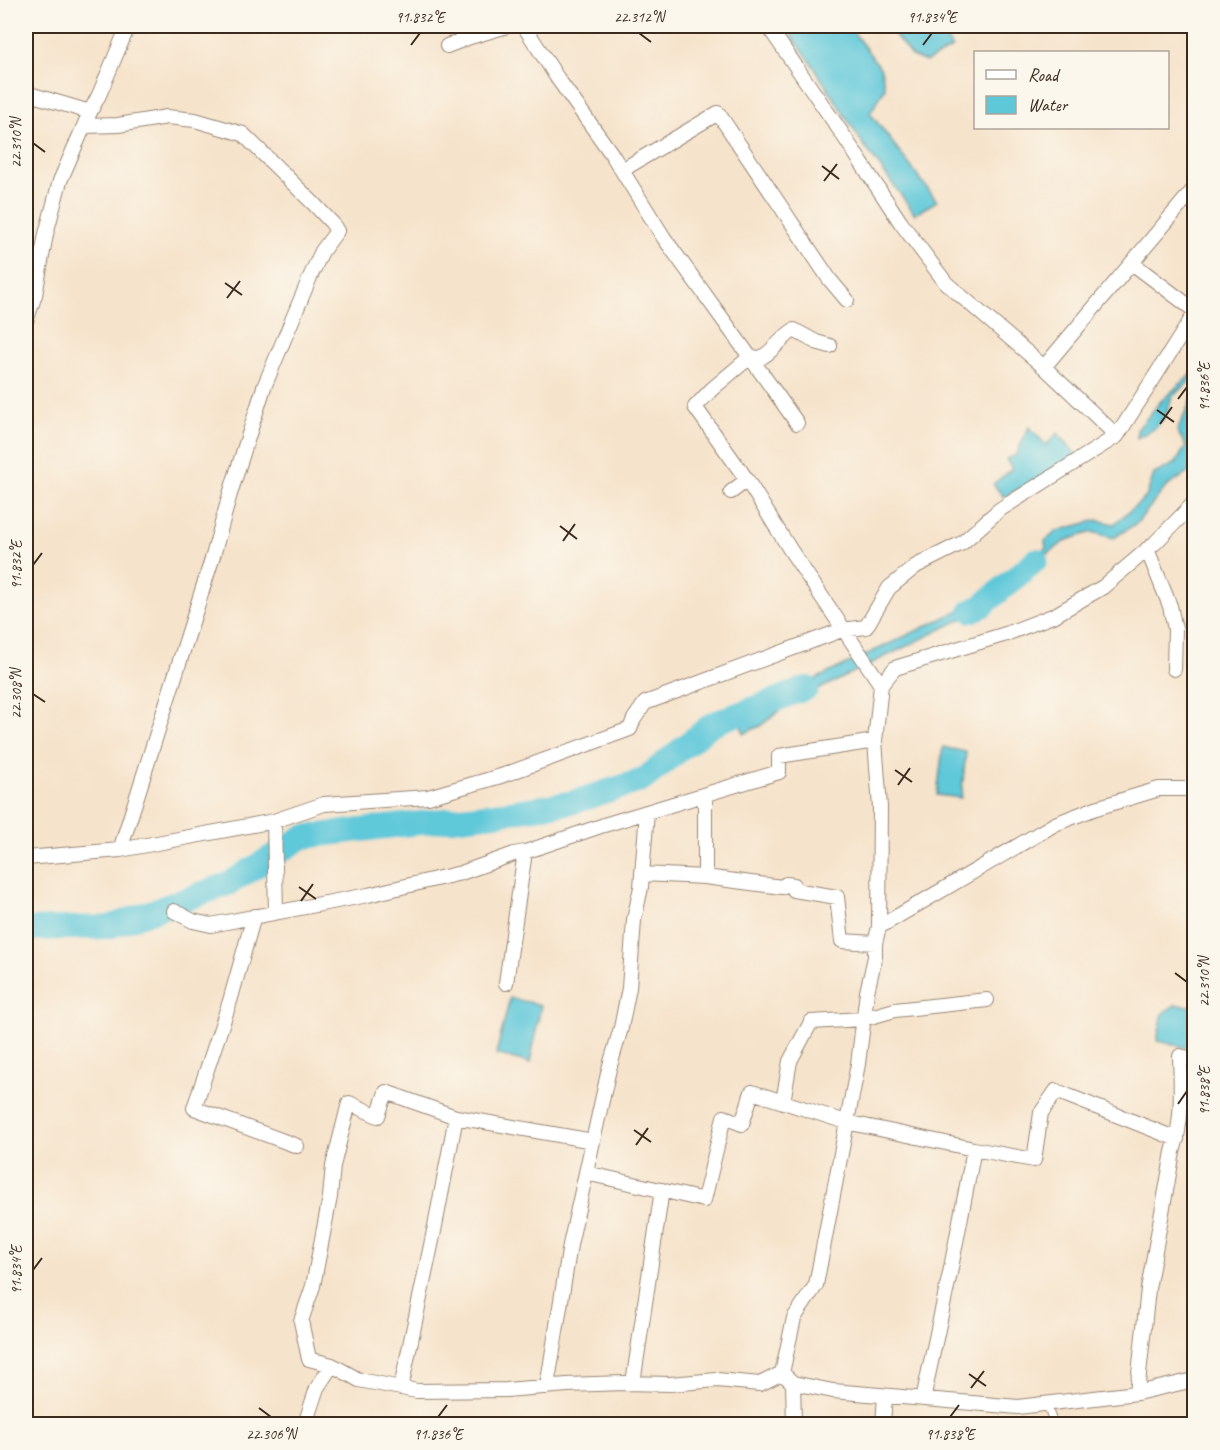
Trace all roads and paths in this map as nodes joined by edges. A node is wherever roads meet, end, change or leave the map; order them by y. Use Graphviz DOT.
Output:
graph roads {
  1 [pos="128,26"];
  2 [pos="507,26"];
  3 [pos="524,26"];
  4 [pos="768,26"];
  5 [pos="447,46"];
  6 [pos="26,93"];
  7 [pos="90,112"];
  8 [pos="84,126"];
  9 [pos="622,170"];
  10 [pos="1193,194"];
  11 [pos="1132,262"];
  12 [pos="847,300"];
  13 [pos="1194,310"];
  14 [pos="1194,315"];
  15 [pos="26,321"];
  16 [pos="830,346"];
  17 [pos="750,357"];
  18 [pos="1044,367"];
  19 [pos="797,423"];
  20 [pos="1117,436"];
  21 [pos="747,480"];
  22 [pos="731,492"];
  23 [pos="1194,503"];
  24 [pos="1147,549"];
  25 [pos="842,630"];
  26 [pos="1174,669"];
  27 [pos="881,685"];
  28 [pos="875,741"];
  29 [pos="1194,789"];
  30 [pos="705,795"];
  31 [pos="647,812"];
  32 [pos="274,821"];
  33 [pos="120,850"];
  34 [pos="525,852"];
  35 [pos="26,858"];
  36 [pos="642,874"];
  37 [pos="705,877"];
  38 [pos="174,911"];
  39 [pos="276,912"];
  40 [pos="254,916"];
  41 [pos="879,927"];
  42 [pos="875,943"];
  43 [pos="506,982"];
  44 [pos="987,1000"];
  45 [pos="863,1019"];
  46 [pos="1194,1059"];
  47 [pos="783,1102"];
  48 [pos="456,1117"];
  49 [pos="846,1122"];
  50 [pos="1177,1139"];
  51 [pos="593,1141"];
  52 [pos="297,1146"];
  53 [pos="974,1149"];
  54 [pos="586,1173"];
  55 [pos="662,1190"];
  56 [pos="332,1365"];
  57 [pos="782,1373"];
  58 [pos="1194,1380"];
  59 [pos="633,1383"];
  60 [pos="793,1383"];
  61 [pos="547,1387"];
  62 [pos="401,1388"];
  63 [pos="1137,1393"];
  64 [pos="885,1396"];
  65 [pos="923,1399"];
  66 [pos="1046,1403"];
  67 [pos="305,1425"];
  68 [pos="794,1425"];
  69 [pos="883,1425"];
  70 [pos="1054,1425"];
  1 -- 7 [label="street"];
  2 -- 5 [label="street"];
  3 -- 9 [label="street"];
  4 -- 18 [label="street"];
  6 -- 7 [label="street"];
  7 -- 8 [label="street"];
  8 -- 15 [label="street"];
  8 -- 33 [label="street"];
  9 -- 12 [label="street"];
  9 -- 17 [label="street"];
  10 -- 11 [label="street"];
  11 -- 13 [label="street"];
  11 -- 18 [label="street"];
  14 -- 20 [label="street"];
  16 -- 17 [label="street"];
  17 -- 19 [label="street"];
  17 -- 21 [label="street"];
  18 -- 20 [label="street"];
  20 -- 25 [label="street"];
  21 -- 22 [label="street"];
  21 -- 25 [label="street"];
  23 -- 24 [label="street"];
  24 -- 26 [label="street"];
  24 -- 27 [label="street"];
  25 -- 27 [label="street"];
  25 -- 32 [label="street"];
  27 -- 28 [label="street"];
  28 -- 30 [label="street"];
  28 -- 41 [label="street"];
  29 -- 41 [label="street"];
  30 -- 31 [label="street"];
  30 -- 37 [label="street"];
  31 -- 34 [label="street"];
  31 -- 36 [label="street"];
  32 -- 33 [label="street"];
  32 -- 39 [label="street"];
  33 -- 35 [label="street"];
  34 -- 39 [label="street"];
  34 -- 43 [label="street"];
  36 -- 37 [label="street"];
  36 -- 51 [label="street"];
  37 -- 42 [label="street"];
  38 -- 40 [label="street"];
  39 -- 40 [label="street"];
  40 -- 52 [label="street"];
  41 -- 42 [label="street"];
  42 -- 45 [label="street"];
  44 -- 45 [label="street"];
  45 -- 47 [label="street"];
  45 -- 49 [label="street"];
  46 -- 50 [label="street"];
  47 -- 49 [label="street"];
  47 -- 55 [label="street"];
  48 -- 51 [label="street"];
  48 -- 56 [label="street"];
  48 -- 62 [label="street"];
  49 -- 53 [label="street"];
  49 -- 57 [label="street"];
  50 -- 53 [label="street"];
  50 -- 63 [label="street"];
  51 -- 54 [label="street"];
  53 -- 65 [label="street"];
  54 -- 55 [label="street"];
  54 -- 61 [label="street"];
  55 -- 59 [label="street"];
  56 -- 62 [label="street"];
  56 -- 67 [label="street"];
  57 -- 59 [label="street"];
  57 -- 60 [label="street"];
  58 -- 63 [label="street"];
  59 -- 61 [label="street"];
  60 -- 64 [label="street"];
  60 -- 68 [label="street"];
  61 -- 62 [label="street"];
  63 -- 66 [label="street"];
  64 -- 65 [label="street"];
  64 -- 69 [label="street"];
  65 -- 66 [label="street"];
  66 -- 70 [label="lane"];
}
